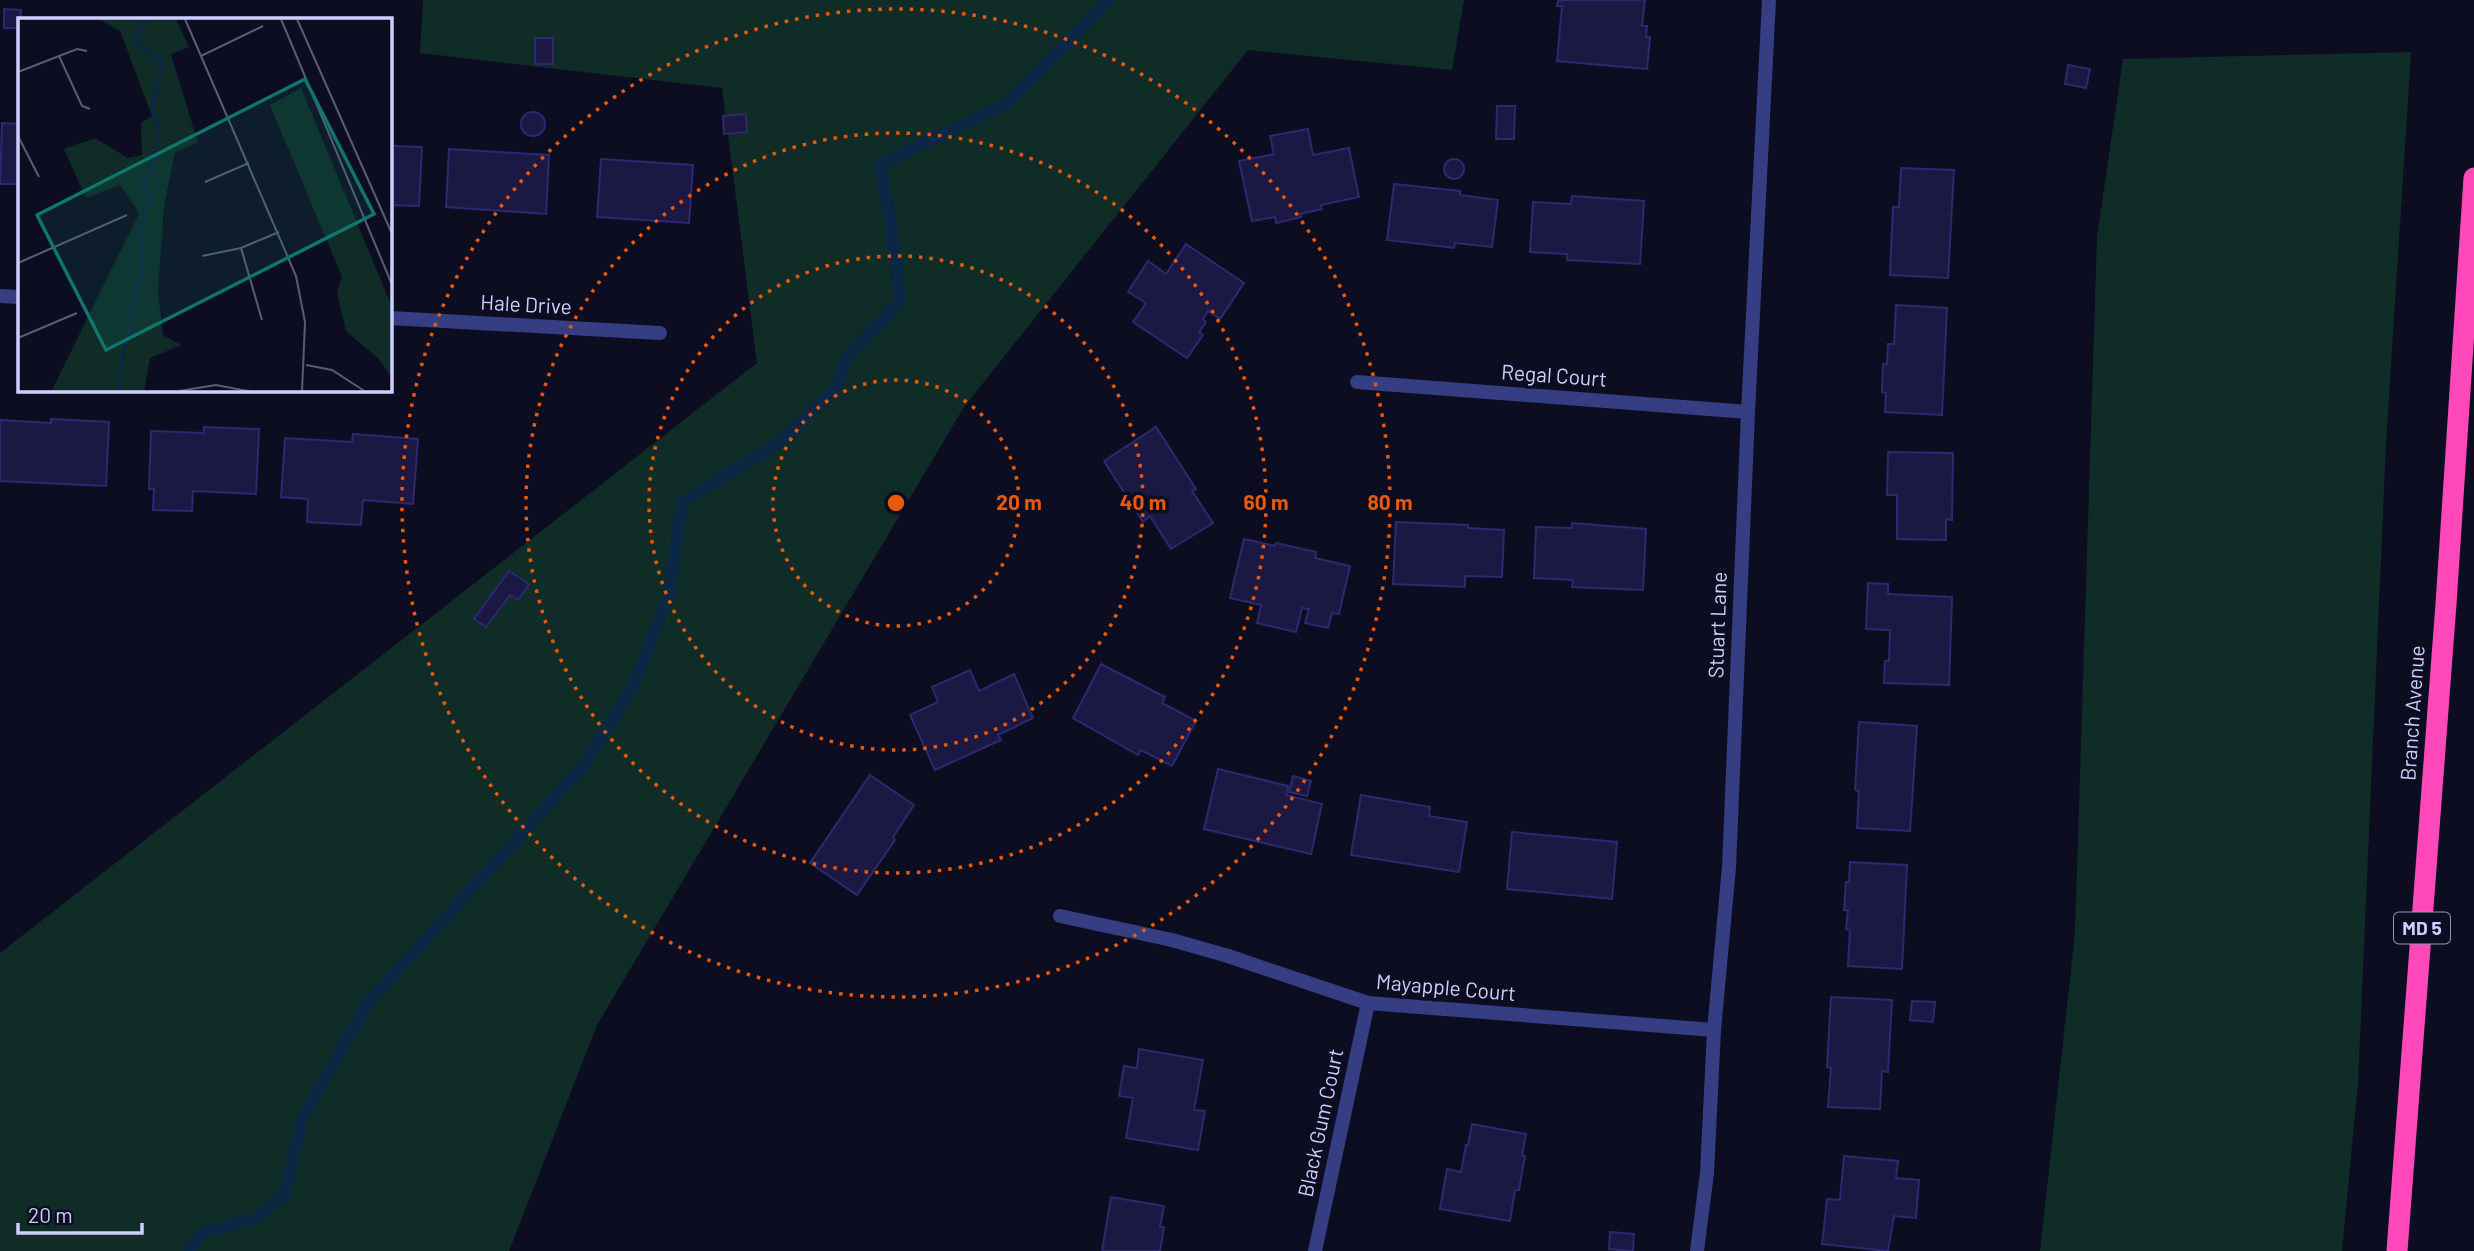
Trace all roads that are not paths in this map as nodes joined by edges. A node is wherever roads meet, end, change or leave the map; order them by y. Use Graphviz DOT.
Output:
graph roads {
  1 [pos="1769,0"];
  2 [pos="2474,178"];
  3 [pos="0,296"];
  4 [pos="18,297"];
  5 [pos="392,318"];
  6 [pos="660,333"];
  7 [pos="1357,383"];
  8 [pos="1748,412"];
  9 [pos="1060,916"];
  10 [pos="1368,1003"];
  11 [pos="1714,1030"];
  12 [pos="1315,1251"];
  13 [pos="1697,1251"];
  14 [pos="2397,1251"];
  1 -- 8 [label="street, Stuart Lane"];
  2 -- 14 [label="highway, Branch Avenue / MD 5"];
  3 -- 4 [label="street"];
  5 -- 6 [label="street, Hale Drive"];
  7 -- 8 [label="street, Regal Court"];
  8 -- 11 [label="street, Stuart Lane"];
  9 -- 10 [label="street, Mayapple Court"];
  10 -- 11 [label="street, Mayapple Court"];
  10 -- 12 [label="street, Black Gum Court"];
  11 -- 13 [label="street, Stuart Lane"];
}
